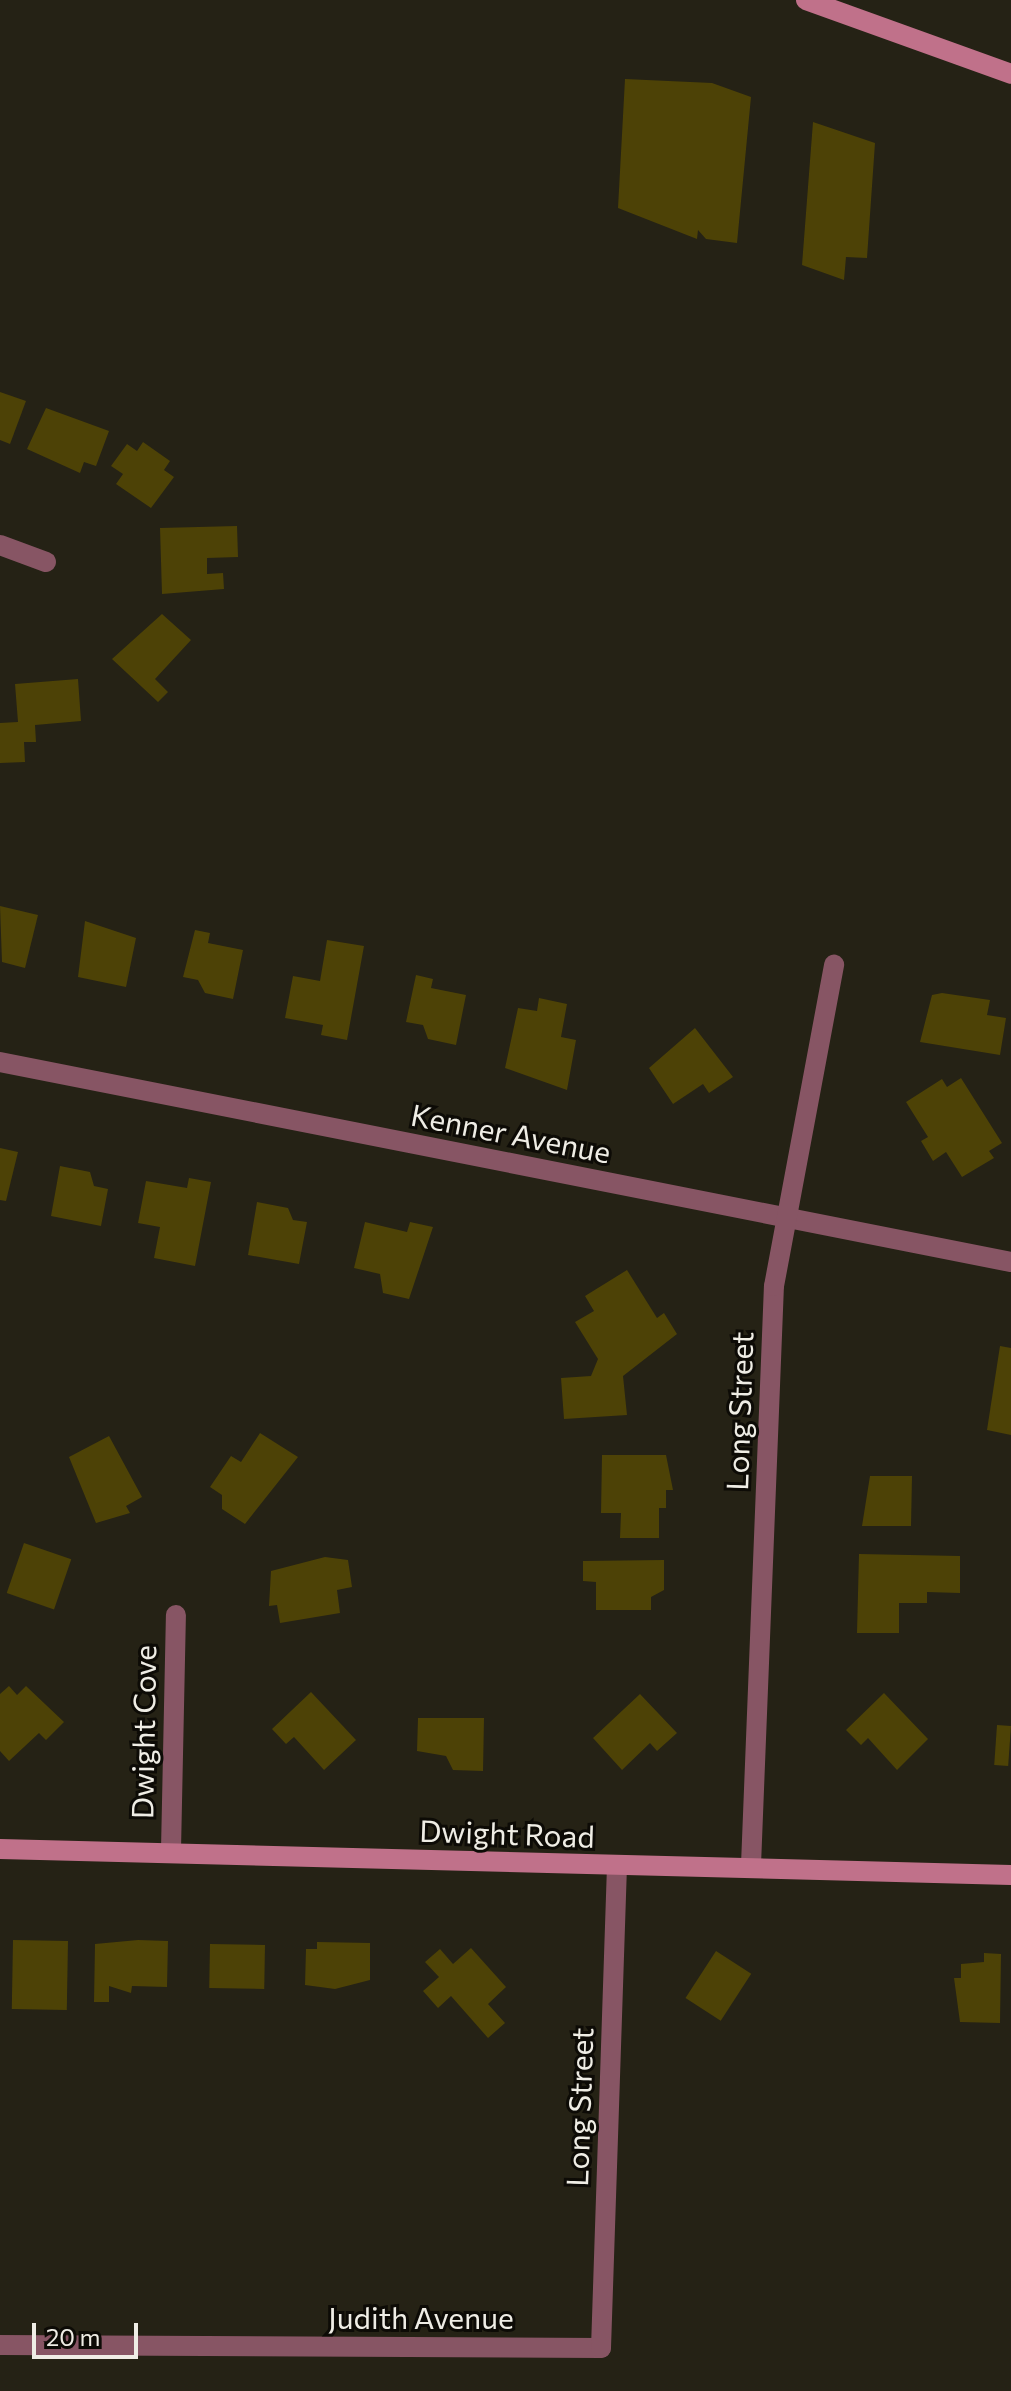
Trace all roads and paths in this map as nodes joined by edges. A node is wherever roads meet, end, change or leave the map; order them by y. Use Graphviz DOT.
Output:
graph roads {
  1 [pos="806,0"];
  2 [pos="1011,74"];
  3 [pos="0,545"];
  4 [pos="46,562"];
  5 [pos="834,965"];
  6 [pos="0,1062"];
  7 [pos="784,1217"];
  8 [pos="1011,1262"];
  9 [pos="176,1615"];
  10 [pos="0,1849"];
  11 [pos="171,1850"];
  12 [pos="751,1865"];
  13 [pos="617,1868"];
  14 [pos="1011,1875"];
  15 [pos="0,2345"];
  16 [pos="601,2348"];
  1 -- 2 [label="street"];
  3 -- 4 [label="street"];
  5 -- 7 [label="street, Long Street"];
  6 -- 7 [label="street, Kenner Avenue"];
  7 -- 8 [label="street, Kenner Avenue"];
  7 -- 12 [label="street, Long Street"];
  9 -- 11 [label="street, Dwight Cove"];
  10 -- 11 [label="street, Dwight Road"];
  11 -- 13 [label="street, Dwight Road"];
  12 -- 13 [label="street, Dwight Road"];
  12 -- 14 [label="street, Dwight Road"];
  13 -- 16 [label="street, Long Street"];
  15 -- 16 [label="street, Judith Avenue"];
}
